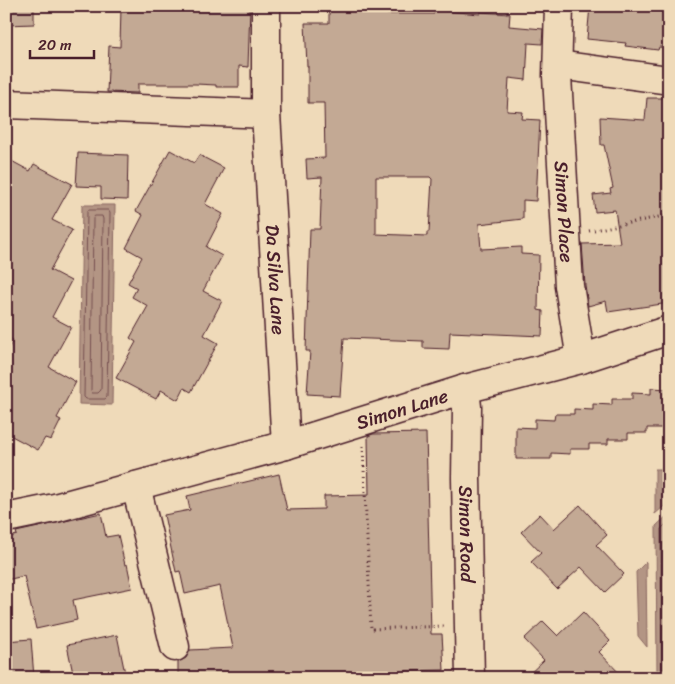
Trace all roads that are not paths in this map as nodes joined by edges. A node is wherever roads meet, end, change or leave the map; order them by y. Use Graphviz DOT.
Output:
graph roads {
  1 [pos="266,6"];
  2 [pos="559,6"];
  3 [pos="558,65"];
  4 [pos="669,80"];
  5 [pos="6,104"];
  6 [pos="266,114"];
  7 [pos="669,330"];
  8 [pos="581,359"];
  9 [pos="465,389"];
  10 [pos="286,445"];
  11 [pos="136,486"];
  12 [pos="6,518"];
  13 [pos="175,647"];
  14 [pos="470,678"];
  1 -- 6 [label="street, Da Silva Lane"];
  2 -- 3 [label="street, Simon Place"];
  3 -- 4 [label="street"];
  3 -- 8 [label="street, Simon Place"];
  5 -- 6 [label="street"];
  6 -- 10 [label="street, Da Silva Lane"];
  7 -- 8 [label="street, Simon Lane"];
  8 -- 9 [label="street, Simon Lane"];
  9 -- 10 [label="street, Simon Lane"];
  9 -- 14 [label="street, Simon Road"];
  10 -- 11 [label="street, Simon Lane"];
  11 -- 12 [label="street, Simon Lane"];
  11 -- 13 [label="street"];
}
